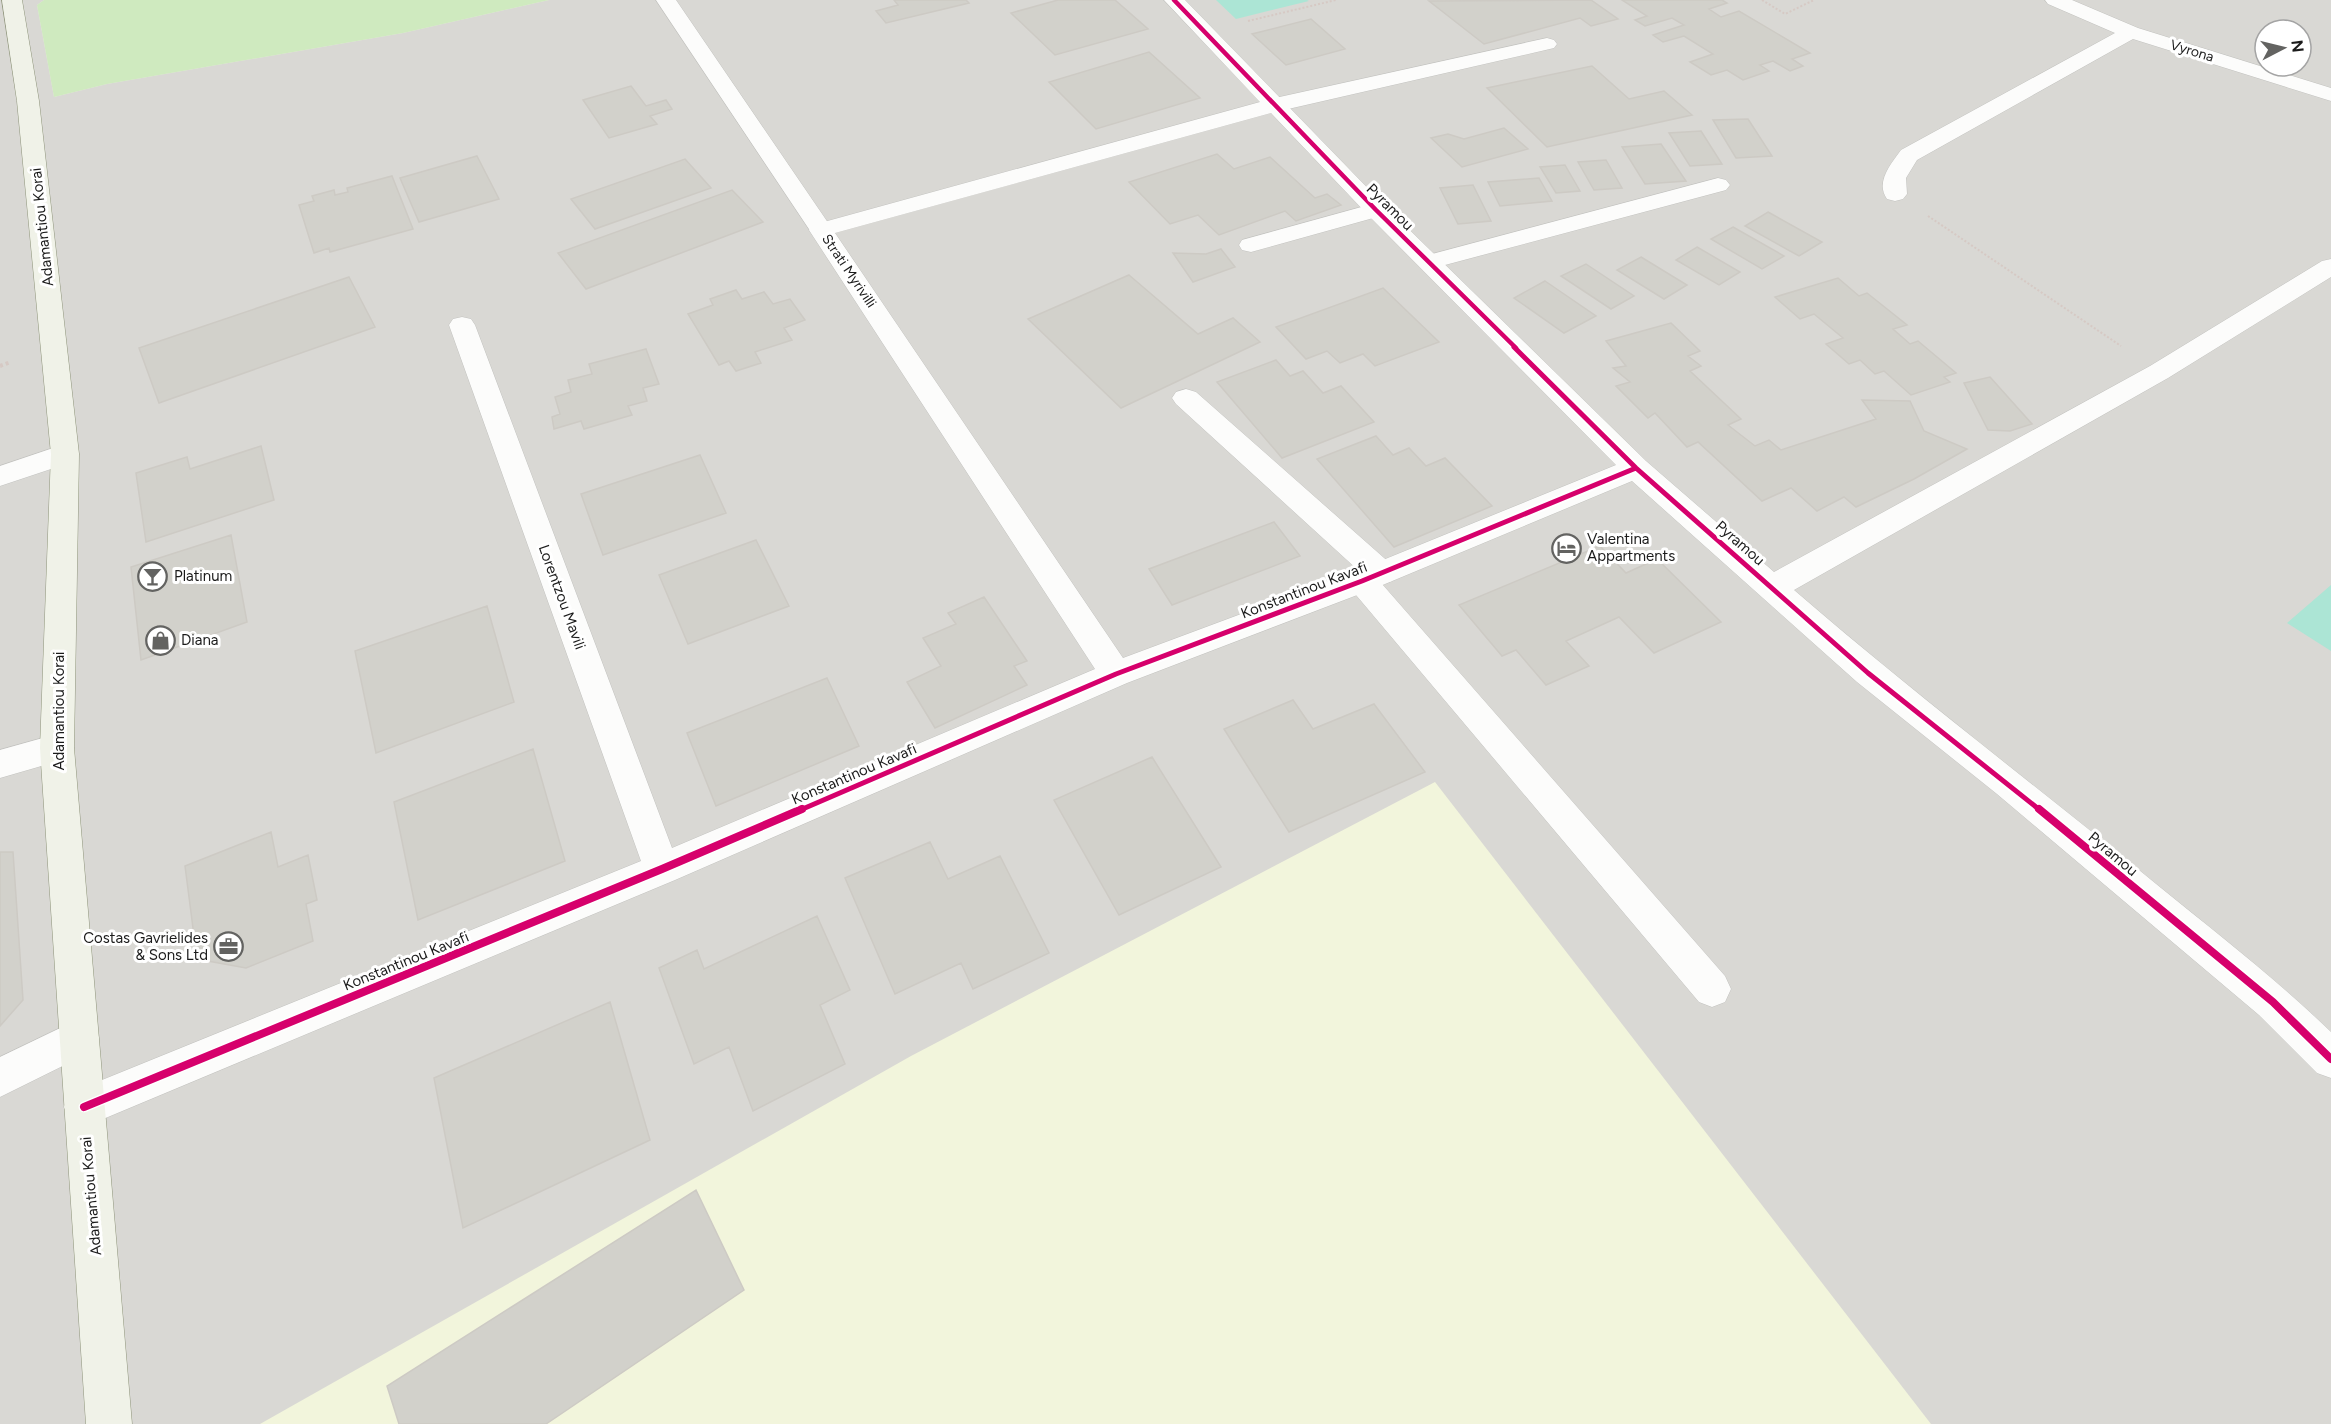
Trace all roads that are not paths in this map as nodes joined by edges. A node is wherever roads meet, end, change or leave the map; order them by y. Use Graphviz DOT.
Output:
graph roads {
  1 [pos="12,0"];
  2 [pos="666,0"];
  3 [pos="1174,0"];
  4 [pos="2055,0"];
  5 [pos="2132,32"];
  6 [pos="1547,44"];
  7 [pos="2331,95"];
  8 [pos="1275,105"];
  9 [pos="1718,185"];
  10 [pos="1895,194"];
  11 [pos="1376,210"];
  12 [pos="821,230"];
  13 [pos="1251,245"];
  14 [pos="1430,262"];
  15 [pos="2331,266"];
  16 [pos="462,325"];
  17 [pos="1186,398"];
  18 [pos="65,454"];
  19 [pos="1636,468"];
  20 [pos="0,476"];
  21 [pos="1372,577"];
  22 [pos="1773,587"];
  23 [pos="1116,674"];
  24 [pos="57,748"];
  25 [pos="0,764"];
  26 [pos="662,869"];
  27 [pos="1712,989"];
  28 [pos="79,1038"];
  29 [pos="2331,1059"];
  30 [pos="0,1078"];
  31 [pos="84,1107"];
  32 [pos="109,1424"];
  1 -- 18 [label="main road, Adamantiou Korai"];
  2 -- 12 [label="street"];
  3 -- 8 [label="street, Pyramou"];
  4 -- 5 [label="street, Vyrona"];
  5 -- 7 [label="street, Vyrona"];
  5 -- 10 [label="street"];
  6 -- 8 [label="street, Strati Myrivilli"];
  8 -- 11 [label="street, Pyramou"];
  8 -- 12 [label="street, Strati Myrivilli"];
  9 -- 14 [label="street"];
  11 -- 13 [label="street"];
  11 -- 14 [label="street, Pyramou"];
  12 -- 23 [label="street, Strati Myrivilli"];
  14 -- 19 [label="street, Pyramou"];
  15 -- 22 [label="street"];
  16 -- 26 [label="street, Lorentzou Mavili"];
  17 -- 21 [label="street"];
  18 -- 20 [label="street"];
  18 -- 24 [label="main road, Adamantiou Korai"];
  19 -- 21 [label="street, Konstantinou Kavafi"];
  19 -- 22 [label="street, Pyramou"];
  21 -- 23 [label="street, Konstantinou Kavafi"];
  21 -- 27 [label="street"];
  22 -- 29 [label="street, Pyramou"];
  23 -- 26 [label="street, Konstantinou Kavafi"];
  24 -- 25 [label="street"];
  24 -- 28 [label="main road, Adamantiou Korai"];
  26 -- 31 [label="street, Konstantinou Kavafi"];
  28 -- 30 [label="street"];
  28 -- 31 [label="main road, Adamantiou Korai"];
  31 -- 32 [label="main road, Adamantiou Korai"];
}
